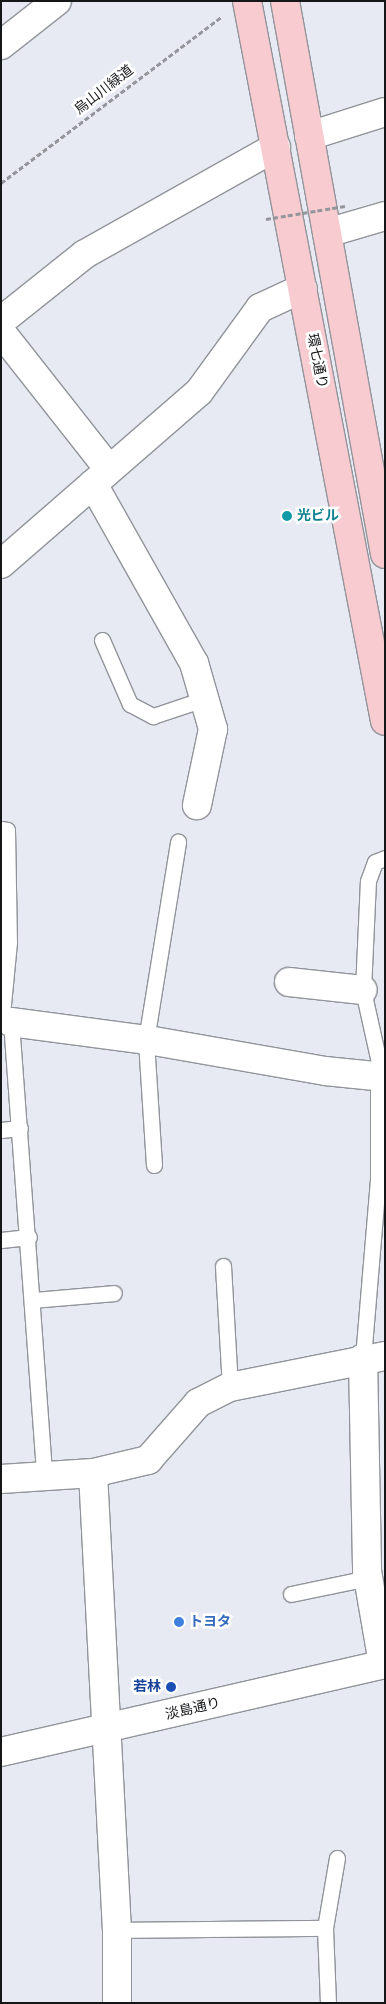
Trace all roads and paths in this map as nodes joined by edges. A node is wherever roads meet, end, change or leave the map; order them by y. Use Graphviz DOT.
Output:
graph roads {
  1 [pos="57,1"];
  2 [pos="247,1"];
  3 [pos="285,1"];
  4 [pos="222,17"];
  5 [pos="1,45"];
  6 [pos="385,112"];
  7 [pos="309,136"];
  8 [pos="276,148"];
  9 [pos="1,183"];
  10 [pos="345,206"];
  11 [pos="385,216"];
  12 [pos="266,219"];
  13 [pos="327,233"];
  14 [pos="303,288"];
  15 [pos="1,321"];
  16 [pos="1,332"];
  17 [pos="101,476"];
  18 [pos="385,554"];
  19 [pos="1,564"];
  20 [pos="102,640"];
  21 [pos="204,699"];
  22 [pos="385,721"];
  23 [pos="197,805"];
  24 [pos="1,829"];
  25 [pos="178,842"];
  26 [pos="385,858"];
  27 [pos="289,982"];
  28 [pos="363,990"];
  29 [pos="5,1017"];
  30 [pos="146,1040"];
  31 [pos="383,1076"];
  32 [pos="20,1128"];
  33 [pos="1,1130"];
  34 [pos="154,1165"];
  35 [pos="29,1237"];
  36 [pos="1,1240"];
  37 [pos="223,1266"];
  38 [pos="114,1294"];
  39 [pos="33,1300"];
  40 [pos="374,1357"];
  41 [pos="230,1387"];
  42 [pos="93,1473"];
  43 [pos="44,1476"];
  44 [pos="1,1479"];
  45 [pos="368,1578"];
  46 [pos="291,1594"];
  47 [pos="384,1664"];
  48 [pos="106,1729"];
  49 [pos="1,1752"];
  50 [pos="337,1858"];
  51 [pos="325,1928"];
  52 [pos="117,1930"];
  53 [pos="117,2003"];
  54 [pos="328,2003"];
  1 -- 5 [label="street"];
  2 -- 8 [label="main road, 環七通り"];
  3 -- 7 [label="main road"];
  4 -- 9 [label="path, 烏山川緑道"];
  6 -- 7 [label="street"];
  7 -- 13 [label="main road"];
  8 -- 14 [label="main road, 環七通り"];
  8 -- 15 [label="street"];
  10 -- 12 [label="path, bridge"];
  11 -- 13 [label="street"];
  13 -- 18 [label="main road"];
  14 -- 17 [label="street"];
  14 -- 22 [label="main road, 環七通り"];
  16 -- 17 [label="street"];
  17 -- 19 [label="street"];
  17 -- 21 [label="street"];
  20 -- 21 [label="lane"];
  21 -- 23 [label="street"];
  24 -- 29 [label="lane"];
  25 -- 30 [label="lane"];
  26 -- 28 [label="lane"];
  27 -- 28 [label="street"];
  28 -- 31 [label="lane"];
  29 -- 30 [label="street"];
  29 -- 32 [label="lane"];
  30 -- 31 [label="street"];
  30 -- 34 [label="lane"];
  31 -- 40 [label="lane"];
  32 -- 33 [label="lane"];
  32 -- 35 [label="lane"];
  35 -- 36 [label="lane"];
  35 -- 39 [label="lane"];
  37 -- 41 [label="lane"];
  38 -- 39 [label="lane"];
  39 -- 43 [label="lane"];
  40 -- 41 [label="street"];
  40 -- 45 [label="street"];
  41 -- 42 [label="street"];
  42 -- 43 [label="street"];
  42 -- 48 [label="street"];
  43 -- 44 [label="street"];
  45 -- 46 [label="lane"];
  45 -- 47 [label="street"];
  47 -- 48 [label="street, 淡島通り"];
  48 -- 49 [label="street, 淡島通り"];
  48 -- 52 [label="street"];
  50 -- 51 [label="lane"];
  51 -- 52 [label="lane"];
  51 -- 54 [label="lane"];
  52 -- 53 [label="street"];
}
